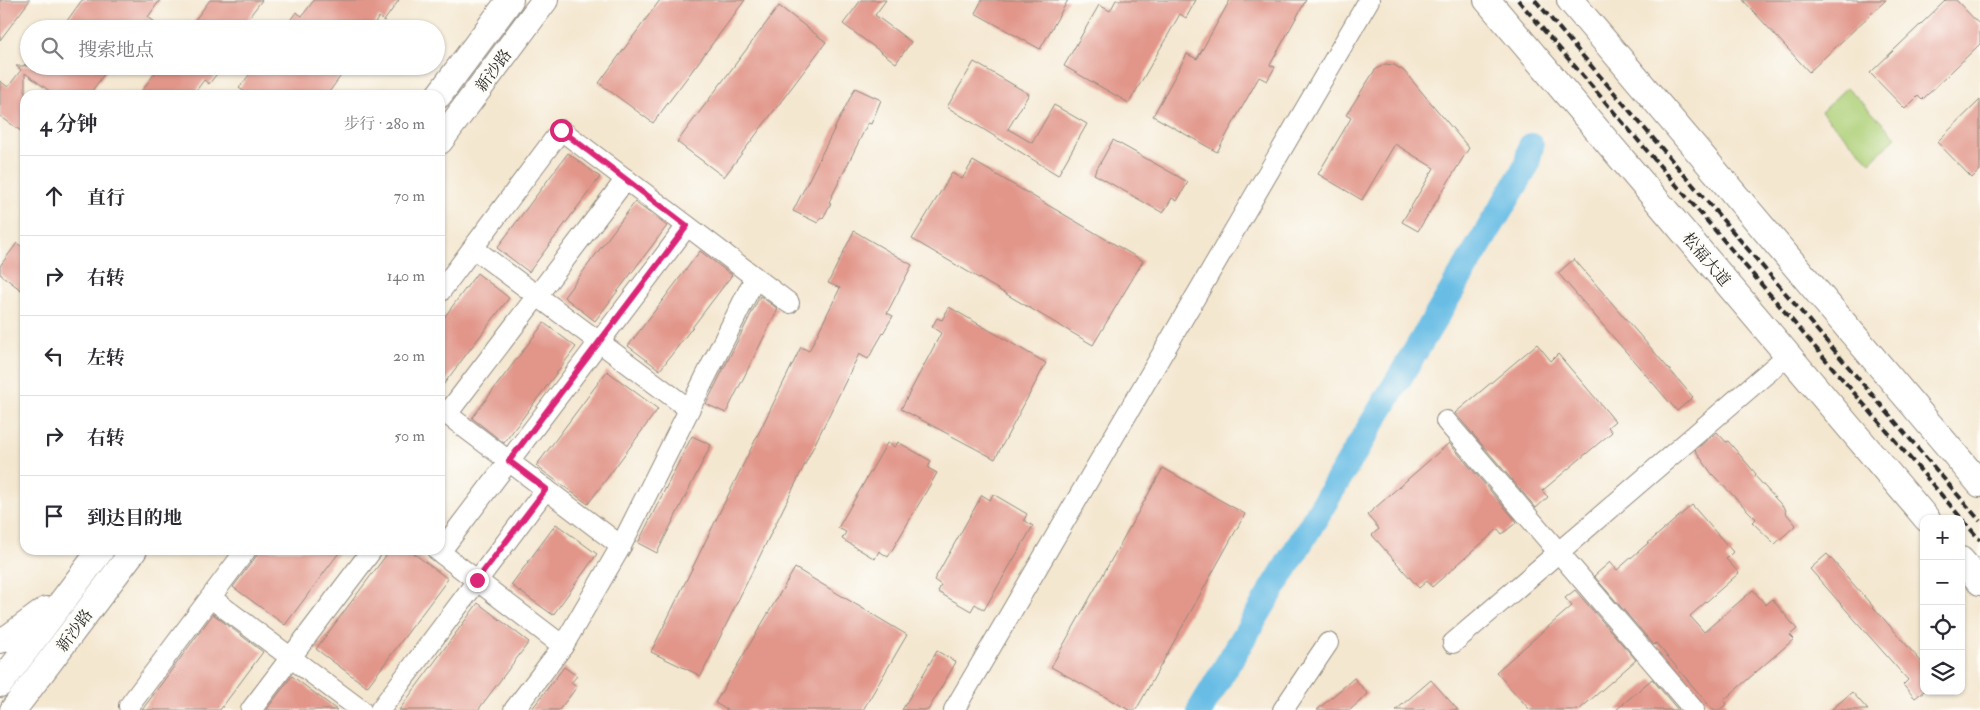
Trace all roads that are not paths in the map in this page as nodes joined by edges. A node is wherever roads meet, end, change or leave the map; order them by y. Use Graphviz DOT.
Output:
graph roads {
  1 [pos="510,0"];
  2 [pos="545,0"];
  3 [pos="1368,0"];
  4 [pos="1487,0"];
  5 [pos="1570,0"];
  6 [pos="443,90"];
  7 [pos="445,134"];
  8 [pos="626,179"];
  9 [pos="687,226"];
  10 [pos="473,248"];
  11 [pos="755,278"];
  12 [pos="445,285"];
  13 [pos="537,296"];
  14 [pos="789,303"];
  15 [pos="599,342"];
  16 [pos="1788,355"];
  17 [pos="689,409"];
  18 [pos="445,410"];
  19 [pos="445,412"];
  20 [pos="1446,421"];
  21 [pos="509,461"];
  22 [pos="1977,475"];
  23 [pos="546,489"];
  24 [pos="1923,515"];
  25 [pos="445,543"];
  26 [pos="621,546"];
  27 [pos="1559,552"];
  28 [pos="97,555"];
  29 [pos="130,555"];
  30 [pos="242,555"];
  31 [pos="368,555"];
  32 [pos="444,555"];
  33 [pos="1965,565"];
  34 [pos="477,580"];
  35 [pos="1980,582"];
  36 [pos="70,591"];
  37 [pos="210,598"];
  38 [pos="0,640"];
  39 [pos="1328,643"];
  40 [pos="1453,644"];
  41 [pos="563,646"];
  42 [pos="290,658"];
  43 [pos="46,666"];
  44 [pos="0,684"];
  45 [pos="13,710"];
  46 [pos="29,710"];
  47 [pos="130,710"];
  48 [pos="251,710"];
  49 [pos="361,710"];
  50 [pos="380,710"];
  51 [pos="514,710"];
  52 [pos="954,710"];
  53 [pos="1283,710"];
  54 [pos="1694,710"];
  1 -- 6 [label="main road, 新沙路"];
  2 -- 7 [label="main road, 新沙路"];
  3 -- 52 [label="street"];
  4 -- 16 [label="main road, 松福大道"];
  5 -- 22 [label="main road"];
  8 -- 9 [label="street"];
  8 -- 10 [label="street"];
  8 -- 13 [label="street"];
  9 -- 11 [label="street"];
  9 -- 15 [label="street"];
  10 -- 12 [label="street"];
  10 -- 13 [label="street"];
  11 -- 14 [label="street"];
  11 -- 17 [label="street"];
  13 -- 15 [label="street"];
  13 -- 18 [label="street"];
  15 -- 17 [label="street"];
  15 -- 21 [label="street"];
  16 -- 24 [label="main road, 松福大道"];
  16 -- 27 [label="street"];
  17 -- 26 [label="street"];
  19 -- 21 [label="street"];
  20 -- 27 [label="street"];
  21 -- 23 [label="street"];
  21 -- 25 [label="street"];
  23 -- 26 [label="street"];
  23 -- 34 [label="street"];
  26 -- 41 [label="street"];
  27 -- 40 [label="street"];
  27 -- 54 [label="street"];
  28 -- 36 [label="main road, 新沙路"];
  29 -- 43 [label="main road, 新沙路"];
  30 -- 37 [label="street"];
  31 -- 42 [label="street"];
  32 -- 34 [label="street"];
  33 -- 35 [label="main road"];
  34 -- 41 [label="street"];
  34 -- 50 [label="street"];
  36 -- 38 [label="main road"];
  36 -- 44 [label="main road, 新沙路"];
  37 -- 42 [label="street"];
  37 -- 47 [label="street"];
  39 -- 53 [label="street"];
  41 -- 51 [label="street"];
  42 -- 48 [label="street"];
  42 -- 49 [label="street"];
  43 -- 45 [label="main road, 新沙路"];
  43 -- 46 [label="main road"];
}
